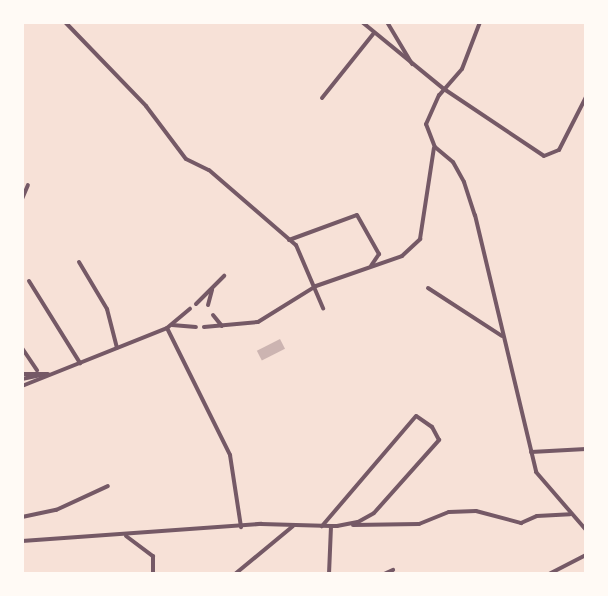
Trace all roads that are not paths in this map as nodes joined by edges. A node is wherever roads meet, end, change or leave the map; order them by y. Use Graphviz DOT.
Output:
graph roads {
  1 [pos="65,22"];
  2 [pos="362,22"];
  3 [pos="387,22"];
  4 [pos="480,22"];
  5 [pos="373,34"];
  6 [pos="412,65"];
  7 [pos="444,89"];
  8 [pos="585,97"];
  9 [pos="322,98"];
  10 [pos="435,147"];
  11 [pos="28,185"];
  12 [pos="22,199"];
  13 [pos="289,240"];
  14 [pos="79,262"];
  15 [pos="371,267"];
  16 [pos="224,276"];
  17 [pos="29,281"];
  18 [pos="316,285"];
  19 [pos="428,288"];
  20 [pos="212,290"];
  21 [pos="196,304"];
  22 [pos="208,305"];
  23 [pos="323,308"];
  24 [pos="190,309"];
  25 [pos="213,315"];
  26 [pos="169,326"];
  27 [pos="196,327"];
  28 [pos="204,327"];
  29 [pos="222,327"];
  30 [pos="503,336"];
  31 [pos="22,348"];
  32 [pos="117,348"];
  33 [pos="80,363"];
  34 [pos="37,370"];
  35 [pos="22,374"];
  36 [pos="48,374"];
  37 [pos="22,379"];
  38 [pos="22,386"];
  39 [pos="585,449"];
  40 [pos="531,452"];
  41 [pos="108,486"];
  42 [pos="570,514"];
  43 [pos="22,517"];
  44 [pos="585,522"];
  45 [pos="349,524"];
  46 [pos="580,524"];
  47 [pos="294,525"];
  48 [pos="322,526"];
  49 [pos="331,526"];
  50 [pos="242,527"];
  51 [pos="585,530"];
  52 [pos="126,536"];
  53 [pos="22,541"];
  54 [pos="585,555"];
  55 [pos="393,570"];
  56 [pos="153,573"];
  57 [pos="235,573"];
  58 [pos="329,573"];
  59 [pos="384,573"];
  60 [pos="549,573"];
  1 -- 13 [label="street"];
  2 -- 5 [label="street"];
  3 -- 6 [label="street"];
  4 -- 7 [label="street"];
  5 -- 6 [label="street"];
  5 -- 9 [label="street"];
  6 -- 7 [label="street"];
  7 -- 8 [label="street"];
  7 -- 10 [label="street"];
  10 -- 15 [label="street"];
  10 -- 30 [label="street"];
  11 -- 12 [label="street"];
  13 -- 15 [label="street"];
  13 -- 18 [label="street"];
  14 -- 32 [label="street"];
  15 -- 18 [label="street"];
  16 -- 20 [label="street"];
  17 -- 33 [label="street"];
  18 -- 23 [label="street"];
  18 -- 29 [label="street"];
  19 -- 30 [label="street"];
  20 -- 21 [label="street"];
  20 -- 22 [label="street"];
  24 -- 26 [label="street"];
  25 -- 29 [label="street"];
  26 -- 27 [label="street"];
  26 -- 32 [label="street"];
  26 -- 50 [label="street"];
  28 -- 29 [label="street"];
  30 -- 40 [label="street"];
  31 -- 34 [label="street"];
  32 -- 33 [label="street"];
  33 -- 36 [label="street"];
  34 -- 35 [label="street"];
  34 -- 36 [label="street"];
  36 -- 37 [label="street"];
  36 -- 38 [label="street"];
  39 -- 40 [label="street"];
  40 -- 42 [label="street"];
  41 -- 43 [label="street"];
  42 -- 45 [label="street"];
  42 -- 46 [label="street"];
  44 -- 46 [label="street"];
  45 -- 48 [label="street"];
  45 -- 49 [label="street"];
  46 -- 51 [label="street"];
  47 -- 48 [label="street"];
  47 -- 50 [label="street"];
  47 -- 57 [label="street"];
  48 -- 49 [label="street"];
  49 -- 58 [label="street"];
  50 -- 52 [label="street"];
  52 -- 53 [label="street"];
  52 -- 56 [label="street"];
  54 -- 60 [label="street"];
  55 -- 59 [label="street"];
}
